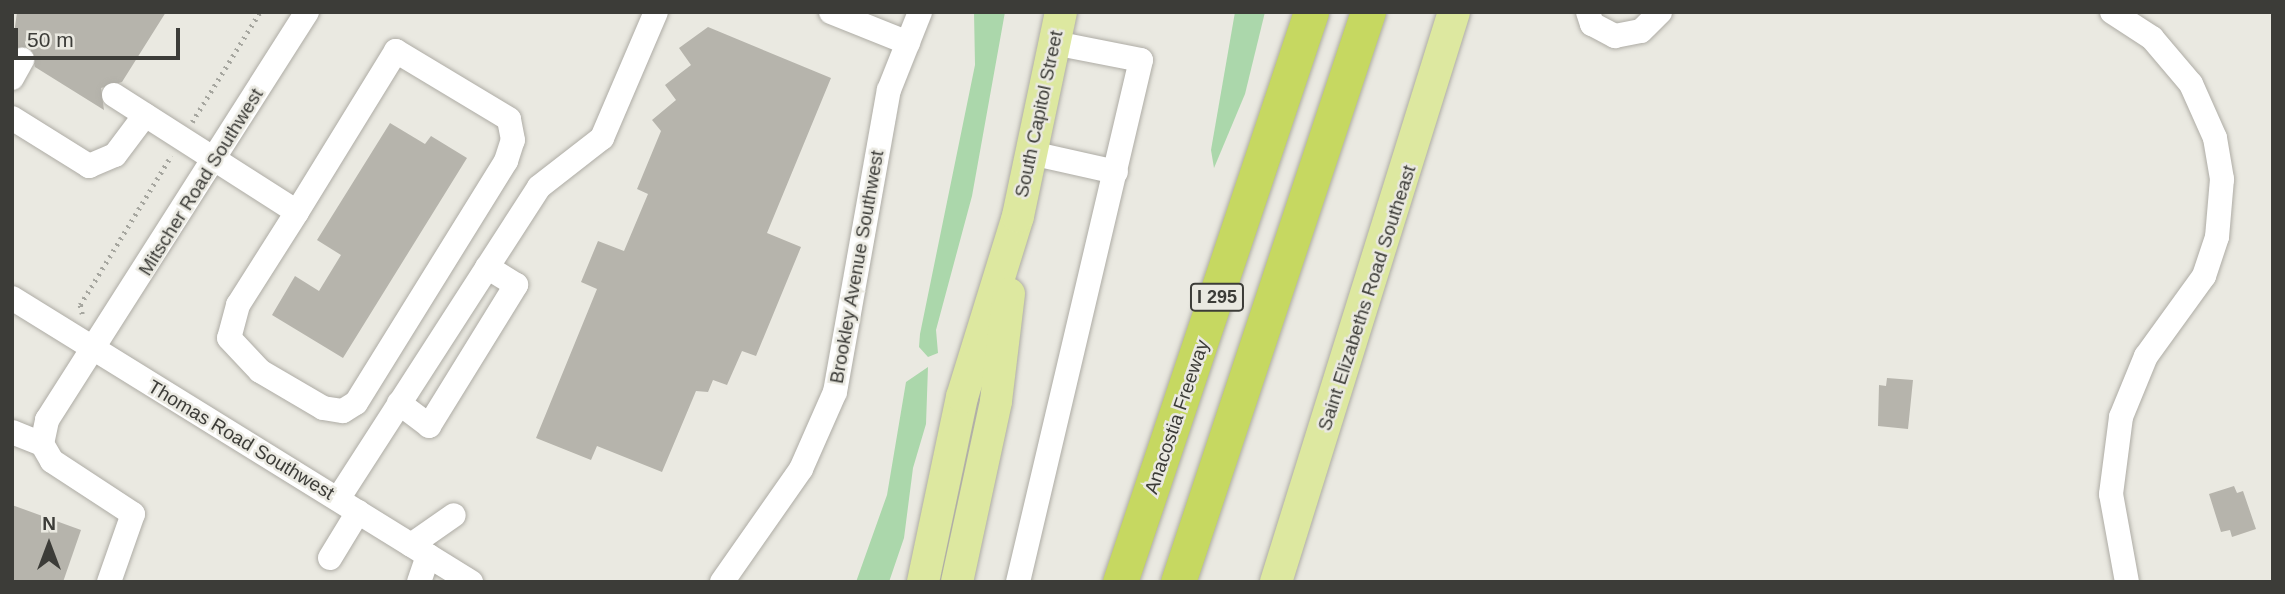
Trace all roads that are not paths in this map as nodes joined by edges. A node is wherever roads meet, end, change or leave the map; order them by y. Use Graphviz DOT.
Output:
graph roads {
  1 [pos="307,12"];
  2 [pos="656,12"];
  3 [pos="831,12"];
  4 [pos="920,12"];
  5 [pos="1061,12"];
  6 [pos="1311,12"];
  7 [pos="1368,12"];
  8 [pos="1454,12"];
  9 [pos="1588,12"];
  10 [pos="1660,12"];
  11 [pos="2112,12"];
  12 [pos="908,43"];
  13 [pos="1055,43"];
  14 [pos="114,95"];
  15 [pos="145,115"];
  16 [pos="12,118"];
  17 [pos="1031,153"];
  18 [pos="214,161"];
  19 [pos="1116,173"];
  20 [pos="298,212"];
  21 [pos="1017,216"];
  22 [pos="487,267"];
  23 [pos="12,298"];
  24 [pos="91,348"];
  25 [pos="399,403"];
  26 [pos="12,432"];
  27 [pos="42,444"];
  28 [pos="348,505"];
  29 [pos="454,515"];
  30 [pos="420,550"];
  31 [pos="330,558"];
  32 [pos="109,582"];
  33 [pos="418,582"];
  34 [pos="471,582"];
  35 [pos="723,582"];
  36 [pos="923,582"];
  37 [pos="957,582"];
  38 [pos="1018,582"];
  39 [pos="1120,582"];
  40 [pos="1178,582"];
  41 [pos="1276,582"];
  42 [pos="2127,582"];
  1 -- 18 [label="street, Mitscher Road Southwest"];
  2 -- 22 [label="street"];
  3 -- 12 [label="street"];
  4 -- 12 [label="street, Brookley Avenue Southwest"];
  5 -- 13 [label="main road, South Capitol Street"];
  6 -- 39 [label="highway, Anacostia Freeway / I 295"];
  7 -- 40 [label="highway, I 295"];
  8 -- 41 [label="main road, Saint Elizabeths Road Southeast"];
  9 -- 10 [label="street"];
  11 -- 42 [label="street"];
  12 -- 35 [label="street, Brookley Avenue Southwest"];
  13 -- 17 [label="main road, South Capitol Street"];
  13 -- 19 [label="street"];
  14 -- 15 [label="street"];
  15 -- 16 [label="street"];
  15 -- 18 [label="street"];
  17 -- 19 [label="street"];
  17 -- 21 [label="main road, South Capitol Street"];
  18 -- 20 [label="street"];
  18 -- 24 [label="street, Mitscher Road Southwest"];
  19 -- 38 [label="street"];
  20 -- 20 [label="street"];
  21 -- 36 [label="main road"];
  21 -- 37 [label="main road"];
  22 -- 25 [label="street"];
  22 -- 25 [label="street"];
  23 -- 24 [label="street, Thomas Road Southwest"];
  24 -- 27 [label="street, Mitscher Road Southwest"];
  24 -- 28 [label="street, Thomas Road Southwest"];
  25 -- 28 [label="street"];
  26 -- 27 [label="street"];
  27 -- 32 [label="street"];
  28 -- 30 [label="street, Thomas Road Southwest"];
  28 -- 31 [label="street"];
  29 -- 30 [label="street"];
  30 -- 33 [label="street"];
  30 -- 34 [label="street, Thomas Road Southwest"];
}
